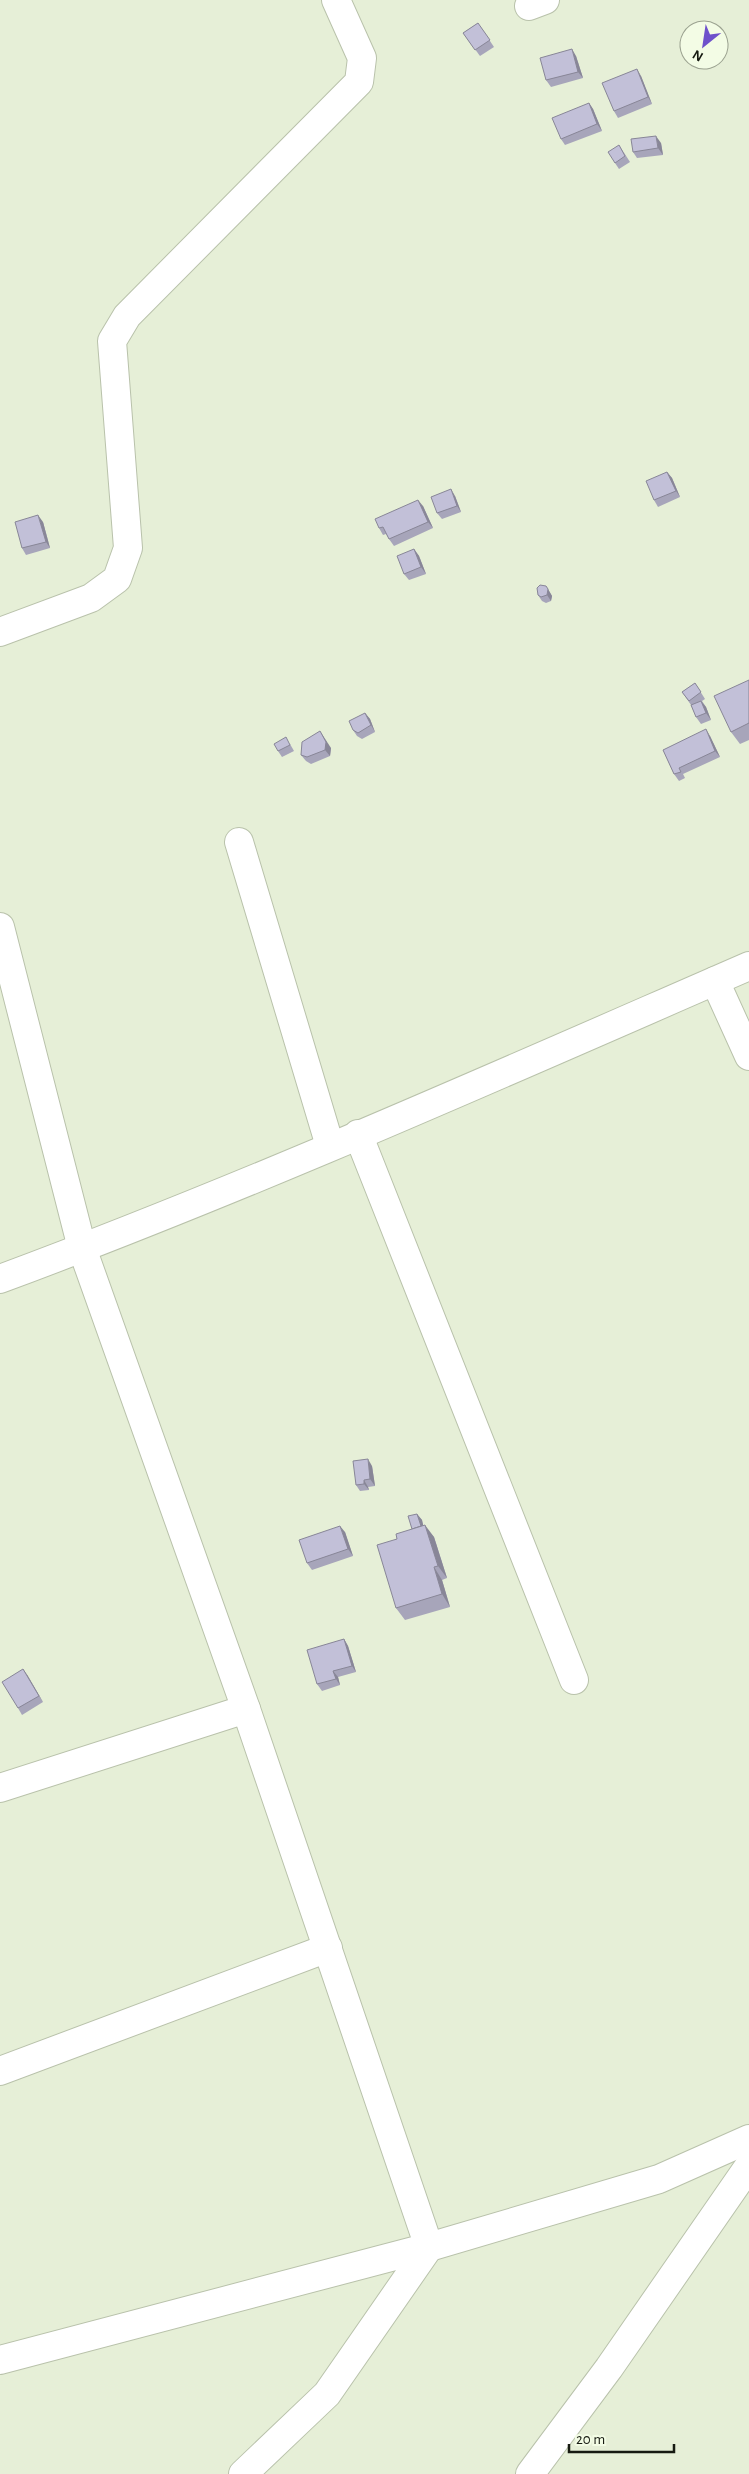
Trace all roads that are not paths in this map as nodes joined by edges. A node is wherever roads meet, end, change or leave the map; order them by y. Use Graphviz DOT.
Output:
graph roads {
  1 [pos="336,0"];
  2 [pos="0,632"];
  3 [pos="239,842"];
  4 [pos="0,927"];
  5 [pos="749,966"];
  6 [pos="714,981"];
  7 [pos="749,1056"];
  8 [pos="358,1134"];
  9 [pos="330,1146"];
  10 [pos="82,1248"];
  11 [pos="0,1279"];
  12 [pos="574,1680"];
  13 [pos="246,1709"];
  14 [pos="0,1788"];
  15 [pos="328,1948"];
  16 [pos="0,2070"];
  17 [pos="749,2139"];
  18 [pos="749,2166"];
  19 [pos="429,2247"];
  20 [pos="0,2360"];
  21 [pos="244,2474"];
  22 [pos="530,2474"];
  1 -- 2 [label="street"];
  3 -- 9 [label="street"];
  4 -- 10 [label="street"];
  5 -- 6 [label="street"];
  6 -- 7 [label="street"];
  6 -- 8 [label="street"];
  8 -- 9 [label="street"];
  8 -- 12 [label="street"];
  9 -- 10 [label="street"];
  10 -- 11 [label="street"];
  10 -- 13 [label="street"];
  13 -- 14 [label="street"];
  13 -- 15 [label="street"];
  15 -- 16 [label="street"];
  15 -- 19 [label="street"];
  17 -- 19 [label="street"];
  18 -- 22 [label="street"];
  19 -- 20 [label="street"];
  19 -- 21 [label="street"];
}
